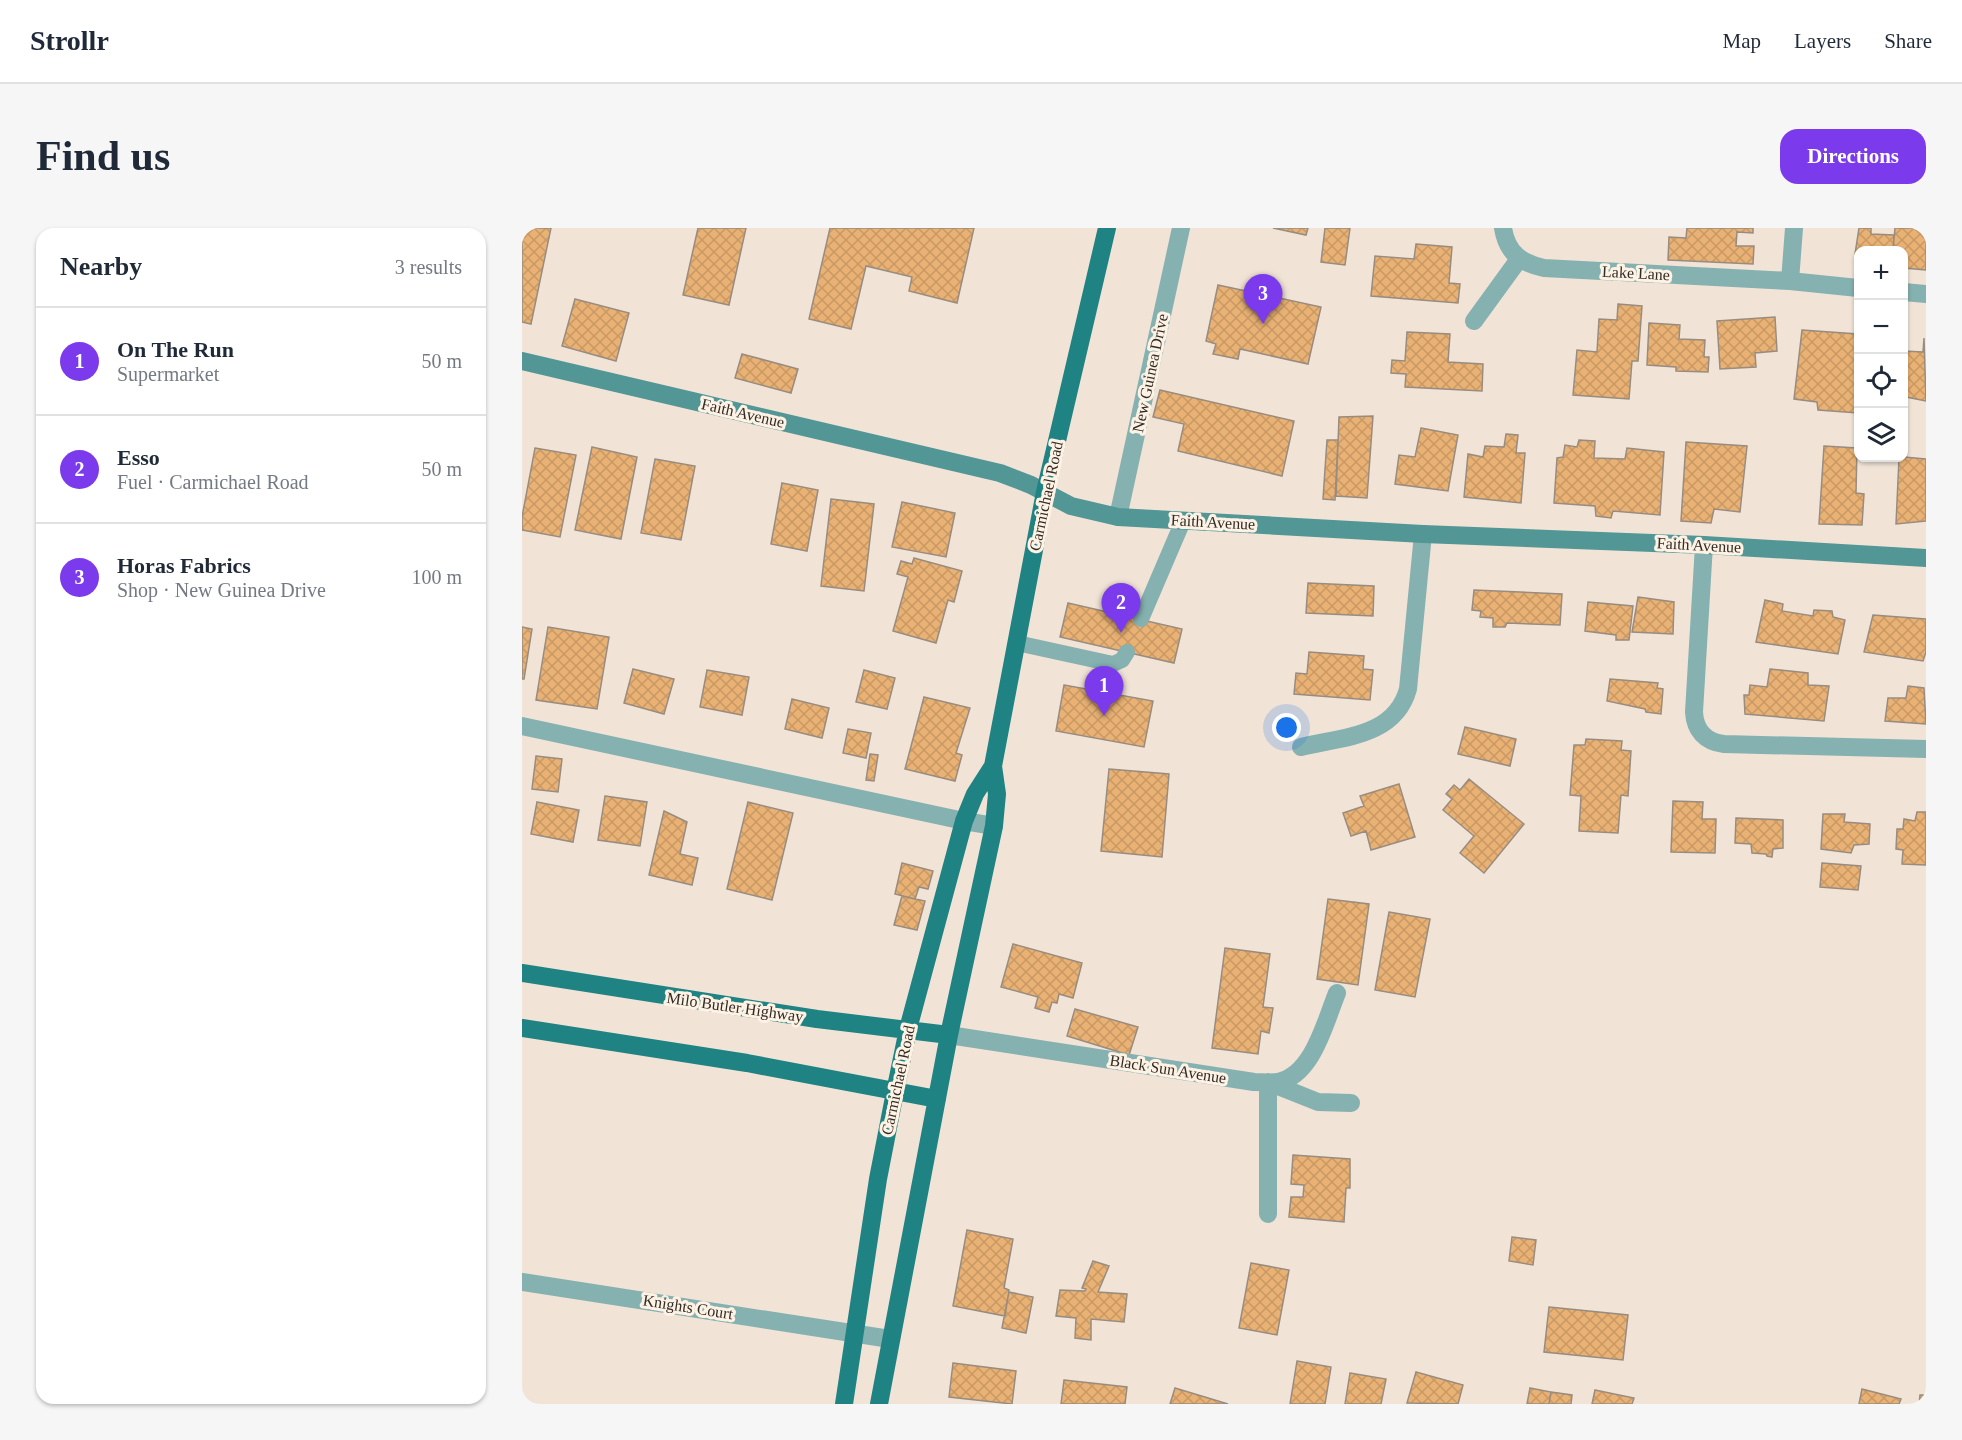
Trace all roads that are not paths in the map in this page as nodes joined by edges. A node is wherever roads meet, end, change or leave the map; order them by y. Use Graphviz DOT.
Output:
graph roads {
  1 [pos="1107,228"];
  2 [pos="1181,228"];
  3 [pos="1503,228"];
  4 [pos="1794,228"];
  5 [pos="1519,259"];
  6 [pos="1790,281"];
  7 [pos="1854,288"];
  8 [pos="1908,292"];
  9 [pos="1926,294"];
  10 [pos="1474,321"];
  11 [pos="522,361"];
  12 [pos="1045,492"];
  13 [pos="1118,517"];
  14 [pos="1183,521"];
  15 [pos="1423,534"];
  16 [pos="1704,545"];
  17 [pos="1926,558"];
  18 [pos="1141,620"];
  19 [pos="1017,644"];
  20 [pos="1127,652"];
  21 [pos="522,726"];
  22 [pos="1301,747"];
  23 [pos="1926,749"];
  24 [pos="993,766"];
  25 [pos="964,821"];
  26 [pos="994,826"];
  27 [pos="522,973"];
  28 [pos="1337,993"];
  29 [pos="522,1028"];
  30 [pos="908,1029"];
  31 [pos="949,1035"];
  32 [pos="1268,1082"];
  33 [pos="895,1092"];
  34 [pos="937,1100"];
  35 [pos="1351,1102"];
  36 [pos="1268,1214"];
  37 [pos="522,1282"];
  38 [pos="853,1334"];
  39 [pos="890,1339"];
  40 [pos="844,1404"];
  41 [pos="879,1404"];
  1 -- 12 [label="main road, Carmichael Road"];
  2 -- 13 [label="street, New Guinea Drive"];
  3 -- 5 [label="street"];
  4 -- 6 [label="street"];
  5 -- 6 [label="street, Lake Lane"];
  5 -- 10 [label="street"];
  6 -- 7 [label="street, Lake Lane"];
  8 -- 9 [label="street"];
  11 -- 12 [label="street, Faith Avenue"];
  12 -- 13 [label="street, Faith Avenue"];
  12 -- 19 [label="main road, Carmichael Road"];
  13 -- 14 [label="street, Faith Avenue"];
  14 -- 15 [label="street, Faith Avenue"];
  14 -- 18 [label="lane"];
  15 -- 16 [label="street, Faith Avenue"];
  15 -- 22 [label="street"];
  16 -- 17 [label="street, Faith Avenue"];
  16 -- 23 [label="street"];
  19 -- 20 [label="lane"];
  19 -- 24 [label="main road, Carmichael Road"];
  21 -- 25 [label="street"];
  24 -- 25 [label="main road, Carmichael Road"];
  24 -- 26 [label="main road, Carmichael Road"];
  25 -- 26 [label="street"];
  25 -- 30 [label="main road, Carmichael Road"];
  26 -- 31 [label="main road, Carmichael Road"];
  27 -- 30 [label="main road, Milo Butler Highway"];
  28 -- 32 [label="street, Black Sun Avenue"];
  29 -- 33 [label="main road"];
  30 -- 31 [label="main road, Milo Butler Highway"];
  30 -- 33 [label="main road, Carmichael Road"];
  31 -- 32 [label="street, Black Sun Avenue"];
  31 -- 34 [label="main road, Carmichael Road"];
  32 -- 35 [label="street"];
  32 -- 36 [label="street"];
  33 -- 34 [label="main road"];
  33 -- 38 [label="main road, Carmichael Road"];
  34 -- 39 [label="main road, Carmichael Road"];
  37 -- 38 [label="street, Knights Court"];
  38 -- 39 [label="street, Knights Court"];
  38 -- 40 [label="main road, Carmichael Road"];
  39 -- 41 [label="main road, Carmichael Road"];
}
